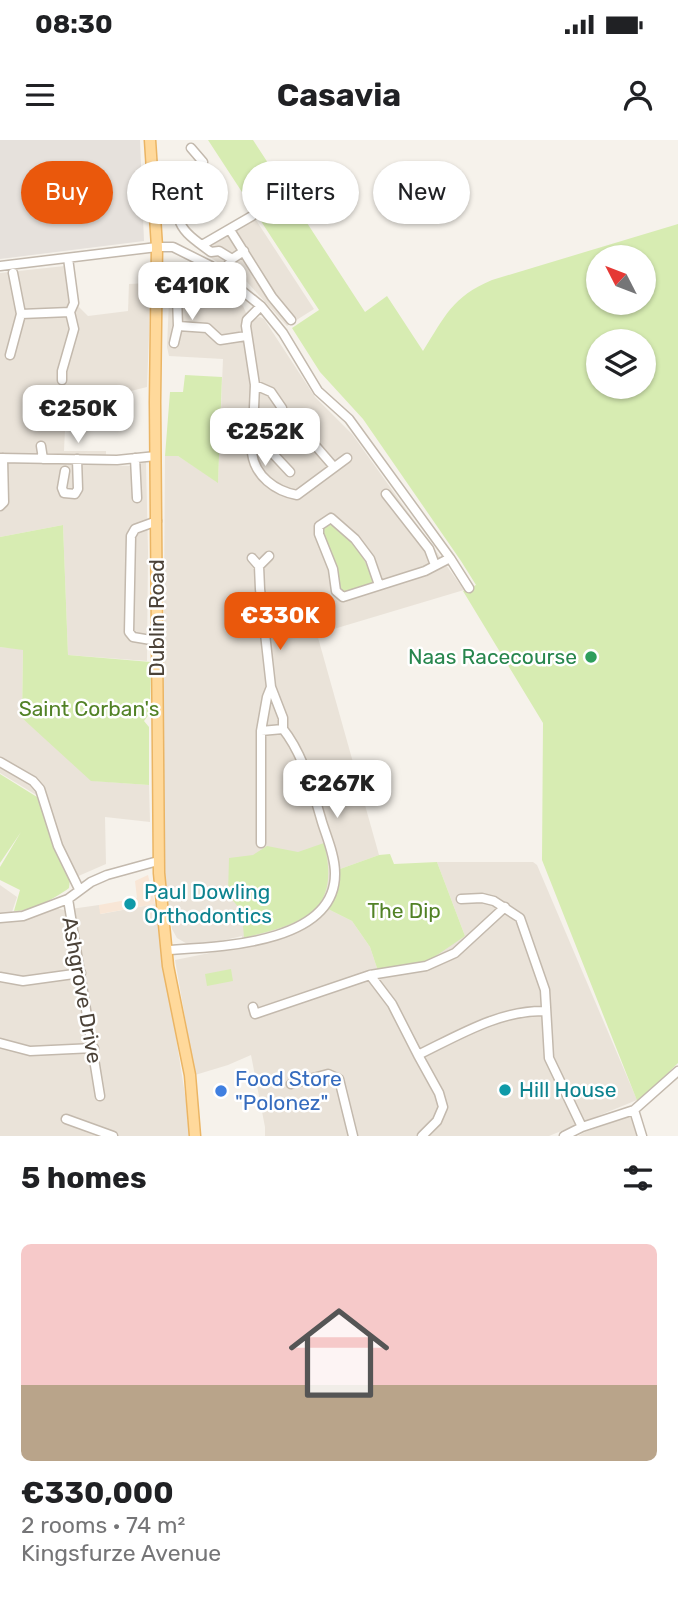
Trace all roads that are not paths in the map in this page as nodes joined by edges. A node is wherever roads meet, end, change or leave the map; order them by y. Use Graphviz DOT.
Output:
graph roads {
  1 [pos="150,140"];
  2 [pos="191,148"];
  3 [pos="242,222"];
  4 [pos="230,230"];
  5 [pos="202,246"];
  6 [pos="157,247"];
  7 [pos="244,251"];
  8 [pos="68,258"];
  9 [pos="232,259"];
  10 [pos="0,266"];
  11 [pos="13,273"];
  12 [pos="222,274"];
  13 [pos="177,297"];
  14 [pos="261,306"];
  15 [pos="70,312"];
  16 [pos="21,314"];
  17 [pos="290,316"];
  18 [pos="178,326"];
  19 [pos="246,336"];
  20 [pos="174,343"];
  21 [pos="10,355"];
  22 [pos="62,380"];
  23 [pos="255,385"];
  24 [pos="276,405"];
  25 [pos="301,429"];
  26 [pos="252,439"];
  27 [pos="41,446"];
  28 [pos="156,456"];
  29 [pos="1,458"];
  30 [pos="135,458"];
  31 [pos="347,458"];
  32 [pos="43,459"];
  33 [pos="77,459"];
  34 [pos="334,467"];
  35 [pos="284,470"];
  36 [pos="65,471"];
  37 [pos="386,494"];
  38 [pos="137,498"];
  39 [pos="0,506"];
  40 [pos="157,521"];
  41 [pos="268,556"];
  42 [pos="252,558"];
  43 [pos="450,558"];
  44 [pos="259,565"];
  45 [pos="435,565"];
  46 [pos="379,585"];
  47 [pos="469,588"];
  48 [pos="157,640"];
  49 [pos="271,687"];
  50 [pos="283,729"];
  51 [pos="261,731"];
  52 [pos="0,762"];
  53 [pos="261,843"];
  54 [pos="158,861"];
  55 [pos="79,889"];
  56 [pos="68,899"];
  57 [pos="461,899"];
  58 [pos="505,907"];
  59 [pos="0,918"];
  60 [pos="167,950"];
  61 [pos="81,973"];
  62 [pos="370,975"];
  63 [pos="0,977"];
  64 [pos="253,1007"];
  65 [pos="545,1011"];
  66 [pos="0,1044"];
  67 [pos="94,1048"];
  68 [pos="418,1055"];
  69 [pos="678,1070"];
  70 [pos="292,1084"];
  71 [pos="100,1096"];
  72 [pos="634,1110"];
  73 [pos="66,1119"];
  74 [pos="582,1127"];
  75 [pos="350,1135"];
  76 [pos="113,1136"];
  77 [pos="195,1136"];
  78 [pos="422,1136"];
  79 [pos="564,1136"];
  80 [pos="642,1136"];
  1 -- 6 [label="main road, Dublin Road"];
  2 -- 5 [label="street"];
  3 -- 4 [label="street"];
  4 -- 5 [label="street"];
  4 -- 7 [label="street"];
  5 -- 9 [label="street"];
  6 -- 8 [label="street"];
  6 -- 12 [label="street"];
  6 -- 28 [label="main road, Dublin Road"];
  7 -- 9 [label="street"];
  7 -- 17 [label="street"];
  8 -- 10 [label="street"];
  8 -- 15 [label="street"];
  9 -- 12 [label="street"];
  11 -- 16 [label="street"];
  12 -- 14 [label="street"];
  13 -- 18 [label="street"];
  14 -- 19 [label="street"];
  14 -- 43 [label="street"];
  15 -- 16 [label="street"];
  15 -- 22 [label="street"];
  16 -- 21 [label="street"];
  18 -- 19 [label="street"];
  18 -- 20 [label="street"];
  19 -- 23 [label="street"];
  23 -- 24 [label="street"];
  23 -- 26 [label="street"];
  25 -- 34 [label="street"];
  26 -- 34 [label="street"];
  26 -- 35 [label="street"];
  27 -- 32 [label="street"];
  28 -- 30 [label="street"];
  28 -- 40 [label="main road, Dublin Road"];
  29 -- 32 [label="street"];
  29 -- 39 [label="street"];
  30 -- 33 [label="street"];
  30 -- 38 [label="street"];
  31 -- 34 [label="street"];
  32 -- 33 [label="street"];
  33 -- 36 [label="street"];
  37 -- 45 [label="street"];
  40 -- 48 [label="main road, Dublin Road"];
  40 -- 48 [label="street"];
  41 -- 44 [label="street"];
  42 -- 44 [label="street"];
  43 -- 45 [label="street"];
  43 -- 47 [label="street"];
  44 -- 49 [label="street"];
  45 -- 46 [label="street"];
  46 -- 46 [label="street"];
  48 -- 54 [label="main road, Dublin Road"];
  49 -- 50 [label="street"];
  49 -- 51 [label="street"];
  50 -- 51 [label="street"];
  50 -- 60 [label="street"];
  51 -- 53 [label="street"];
  52 -- 55 [label="street"];
  54 -- 55 [label="street, Ashgrove Drive"];
  54 -- 60 [label="main road, Dublin Road"];
  55 -- 56 [label="street, Ashgrove Drive"];
  56 -- 59 [label="street"];
  56 -- 61 [label="street, Ashgrove Drive"];
  57 -- 58 [label="street"];
  58 -- 62 [label="street"];
  58 -- 65 [label="street"];
  60 -- 77 [label="main road, Dublin Road"];
  61 -- 63 [label="street"];
  61 -- 67 [label="street, Ashgrove Drive"];
  62 -- 64 [label="street"];
  62 -- 68 [label="street"];
  65 -- 68 [label="street"];
  65 -- 74 [label="street"];
  66 -- 67 [label="street"];
  67 -- 71 [label="street, Ashgrove Drive"];
  68 -- 78 [label="street"];
  69 -- 72 [label="street"];
  70 -- 75 [label="street"];
  72 -- 74 [label="street"];
  72 -- 80 [label="street"];
  73 -- 76 [label="street"];
  74 -- 79 [label="street"];
}
